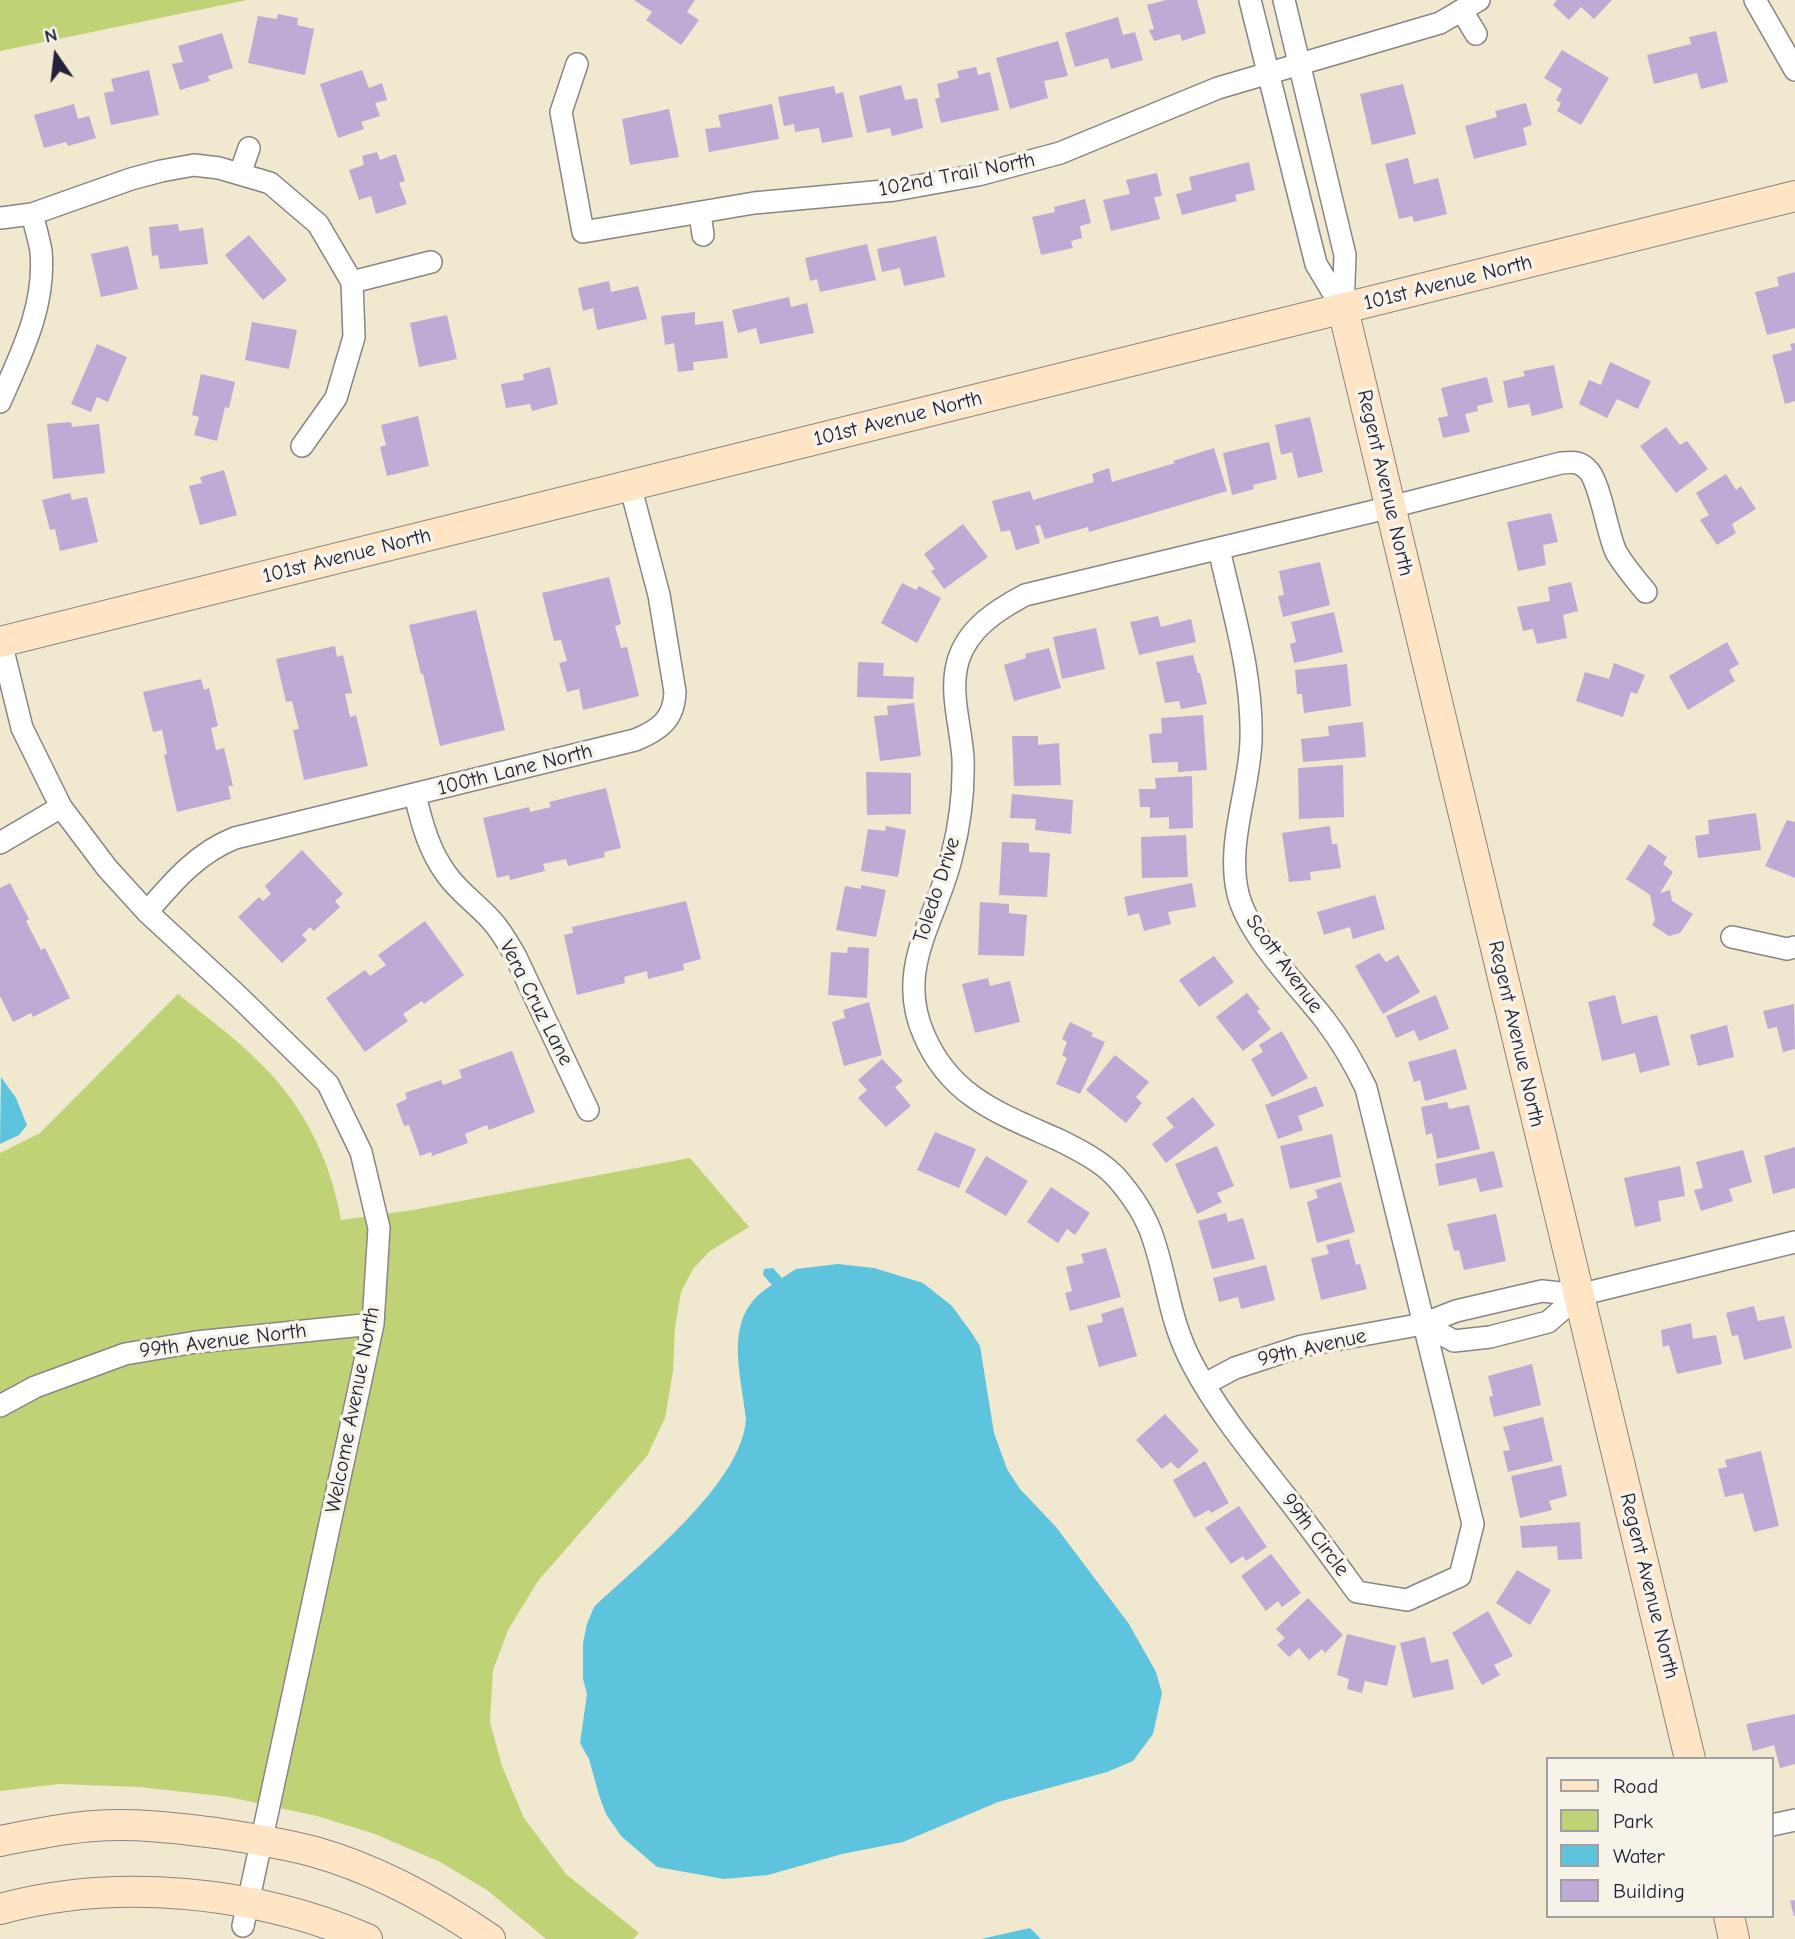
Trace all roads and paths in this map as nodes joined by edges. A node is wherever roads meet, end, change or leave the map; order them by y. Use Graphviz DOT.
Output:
graph roads {
  1 [pos="1250,0"];
  2 [pos="1283,0"];
  3 [pos="1755,0"];
  4 [pos="1470,6"];
  5 [pos="1476,34"];
  6 [pos="577,64"];
  7 [pos="1298,65"];
  8 [pos="1795,70"];
  9 [pos="1269,72"];
  10 [pos="249,148"];
  11 [pos="240,174"];
  12 [pos="1795,195"];
  13 [pos="700,212"];
  14 [pos="32,214"];
  15 [pos="0,218"];
  16 [pos="703,235"];
  17 [pos="430,262"];
  18 [pos="352,282"];
  19 [pos="1343,309"];
  20 [pos="0,402"];
  21 [pos="302,446"];
  22 [pos="630,485"];
  23 [pos="1391,507"];
  24 [pos="1219,548"];
  25 [pos="1646,592"];
  26 [pos="0,641"];
  27 [pos="415,795"];
  28 [pos="61,807"];
  29 [pos="0,842"];
  30 [pos="147,912"];
  31 [pos="1732,937"];
  32 [pos="1795,947"];
  33 [pos="588,1110"];
  34 [pos="1795,1242"];
  35 [pos="1579,1295"];
  36 [pos="373,1324"];
  37 [pos="1423,1324"];
  38 [pos="1205,1384"];
  39 [pos="0,1406"];
  40 [pos="1690,1757"];
  41 [pos="1795,1820"];
  42 [pos="1774,1825"];
  43 [pos="262,1840"];
  44 [pos="0,1841"];
  45 [pos="0,1909"];
  46 [pos="246,1914"];
  47 [pos="1729,1918"];
  48 [pos="367,1939"];
  49 [pos="490,1939"];
  50 [pos="1734,1939"];
  1 -- 9 [label="street, Regent Avenue North"];
  2 -- 7 [label="street, Regent Avenue North"];
  3 -- 8 [label="street"];
  4 -- 5 [label="street"];
  4 -- 7 [label="street, 102nd Trail North"];
  6 -- 13 [label="street, 102nd Trail North"];
  7 -- 9 [label="street, 102nd Trail North"];
  7 -- 19 [label="street, Regent Avenue North"];
  9 -- 13 [label="street, 102nd Trail North"];
  9 -- 19 [label="street, Regent Avenue North"];
  10 -- 11 [label="street"];
  11 -- 14 [label="street"];
  11 -- 18 [label="street"];
  12 -- 19 [label="street, 101st Avenue North"];
  13 -- 16 [label="street"];
  14 -- 15 [label="street"];
  14 -- 20 [label="street"];
  17 -- 18 [label="street"];
  18 -- 21 [label="street"];
  19 -- 22 [label="street, 101st Avenue North"];
  19 -- 23 [label="street, Regent Avenue North"];
  22 -- 26 [label="street, 101st Avenue North"];
  22 -- 27 [label="street, 100th Lane North"];
  23 -- 24 [label="street, Toledo Drive"];
  23 -- 25 [label="street, Toledo Drive"];
  23 -- 35 [label="street, Regent Avenue North"];
  24 -- 37 [label="street, Scott Avenue"];
  24 -- 38 [label="street, Toledo Drive"];
  26 -- 28 [label="street, Welcome Avenue North"];
  27 -- 30 [label="street, 100th Lane North"];
  27 -- 33 [label="street, Vera Cruz Lane"];
  28 -- 29 [label="street"];
  28 -- 30 [label="street, Welcome Avenue North"];
  30 -- 36 [label="street, Welcome Avenue North"];
  31 -- 32 [label="street"];
  34 -- 35 [label="street"];
  35 -- 37 [label="street, 99th Avenue"];
  35 -- 37 [label="street"];
  35 -- 40 [label="street, Regent Avenue North"];
  36 -- 39 [label="street, 99th Avenue North"];
  36 -- 43 [label="street, Welcome Avenue North"];
  37 -- 38 [label="street, 99th Avenue"];
  37 -- 38 [label="street, 99th Circle"];
  41 -- 42 [label="street"];
  43 -- 44 [label="street"];
  43 -- 46 [label="street, Welcome Avenue North"];
  43 -- 49 [label="street"];
  45 -- 46 [label="street"];
  46 -- 48 [label="street"];
  47 -- 50 [label="street"];
}
